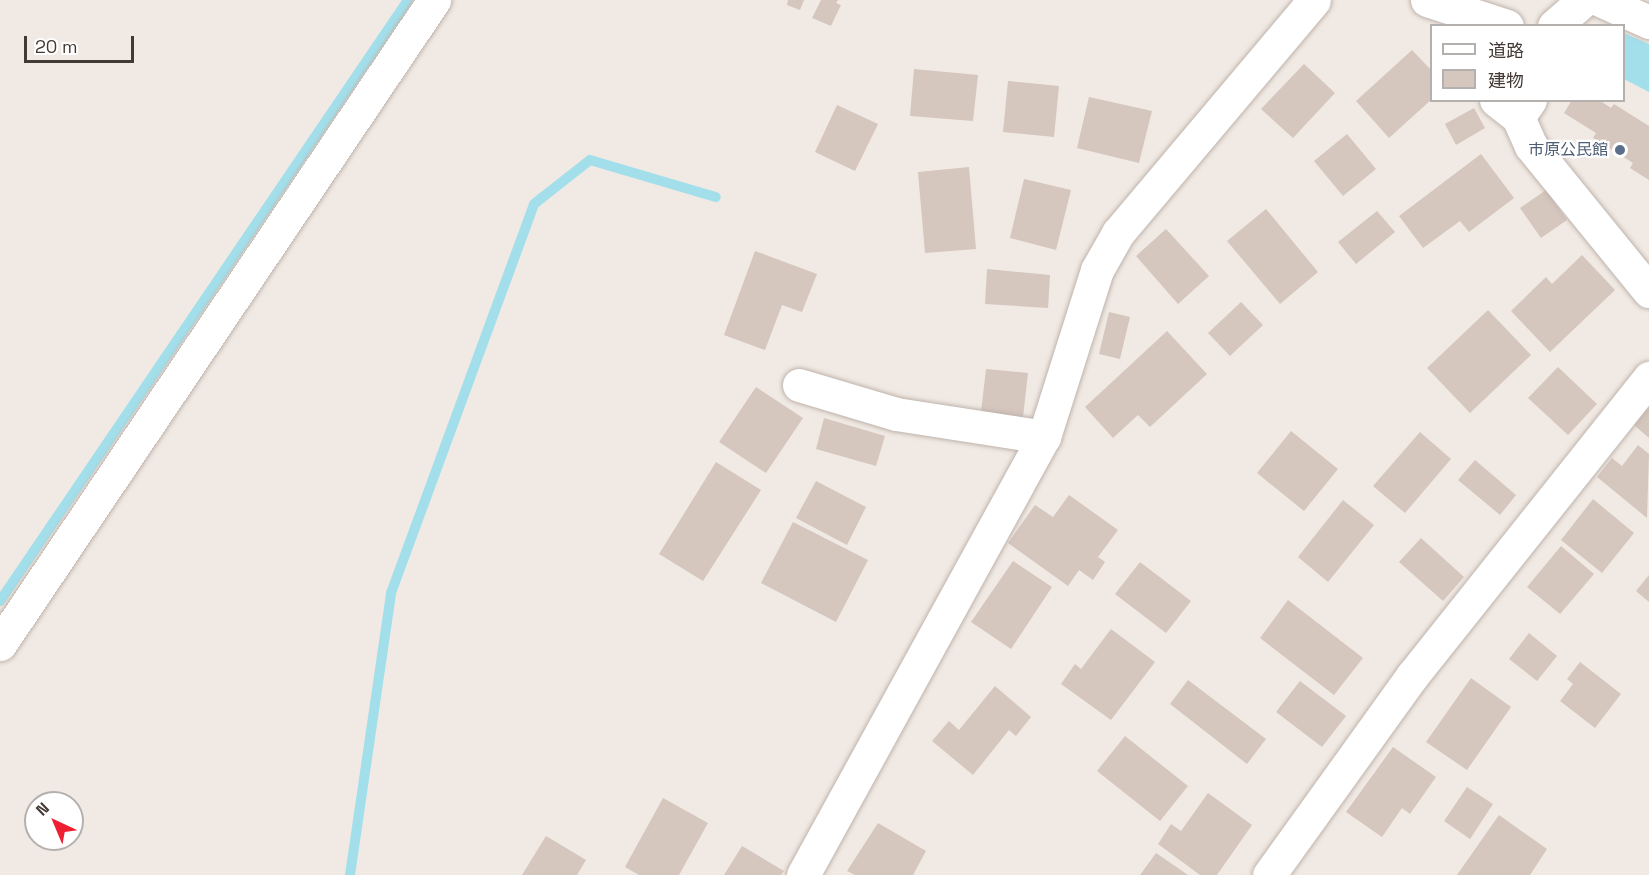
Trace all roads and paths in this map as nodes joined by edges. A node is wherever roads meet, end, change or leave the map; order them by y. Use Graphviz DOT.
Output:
graph roads {
  1 [pos="434,0"];
  2 [pos="1314,0"];
  3 [pos="1584,0"];
  4 [pos="1600,0"];
  5 [pos="1442,11"];
  6 [pos="1649,22"];
  7 [pos="1498,24"];
  8 [pos="1556,24"];
  9 [pos="1515,106"];
  10 [pos="1649,291"];
  11 [pos="1649,378"];
  12 [pos="799,385"];
  13 [pos="1044,437"];
  14 [pos="0,644"];
  15 [pos="803,875"];
  16 [pos="1269,875"];
  1 -- 14 [label="street"];
  2 -- 13 [label="street"];
  3 -- 8 [label="street"];
  4 -- 6 [label="street"];
  5 -- 7 [label="street"];
  9 -- 10 [label="street"];
  11 -- 16 [label="street"];
  12 -- 13 [label="street"];
  13 -- 15 [label="street"];
}
